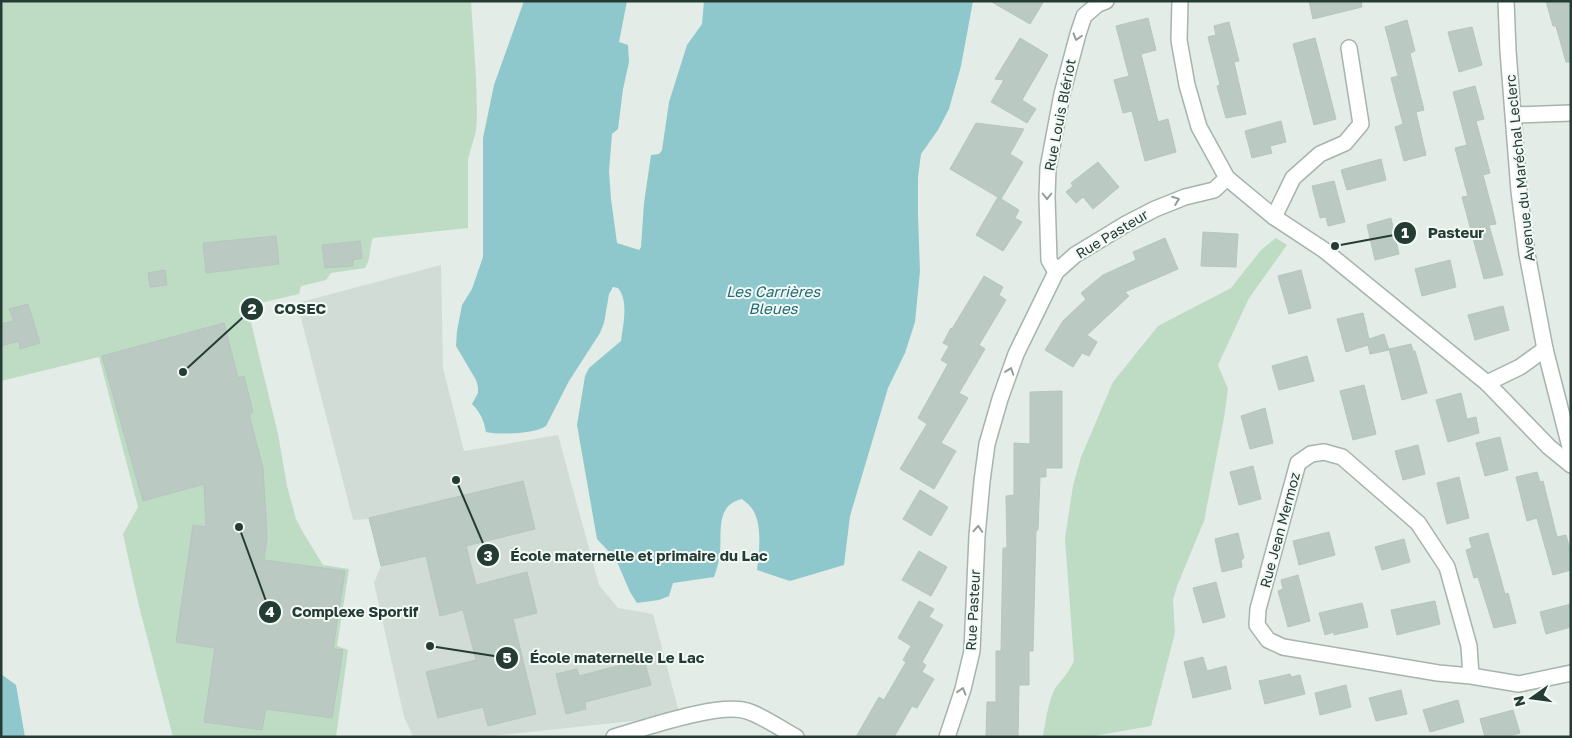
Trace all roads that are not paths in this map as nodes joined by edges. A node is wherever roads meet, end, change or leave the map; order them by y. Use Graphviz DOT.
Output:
graph roads {
  1 [pos="1106,1"];
  2 [pos="1180,1"];
  3 [pos="1506,1"];
  4 [pos="1349,48"];
  5 [pos="1571,113"];
  6 [pos="1514,115"];
  7 [pos="1227,178"];
  8 [pos="1274,217"];
  9 [pos="1056,272"];
  10 [pos="1545,349"];
  11 [pos="1487,383"];
  12 [pos="1571,451"];
  13 [pos="1571,464"];
  14 [pos="1571,673"];
  15 [pos="1471,676"];
  16 [pos="614,737"];
  17 [pos="796,737"];
  18 [pos="947,737"];
  1 -- 9 [label="street, Rue Louis Blériot, one-way"];
  2 -- 7 [label="street"];
  3 -- 6 [label="street, Avenue du Maréchal Leclerc"];
  4 -- 8 [label="street"];
  5 -- 6 [label="street"];
  6 -- 10 [label="street, Avenue du Maréchal Leclerc"];
  7 -- 8 [label="street"];
  9 -- 7 [label="street, Rue Pasteur, one-way"];
  8 -- 11 [label="street"];
  18 -- 9 [label="street, Rue Pasteur, one-way"];
  10 -- 11 [label="street"];
  10 -- 12 [label="street, Avenue du Maréchal Leclerc"];
  11 -- 13 [label="street"];
  14 -- 15 [label="street, Rue Jean Mermoz"];
  15 -- 15 [label="street, Rue Jean Mermoz"];
  16 -- 17 [label="street"];
}
